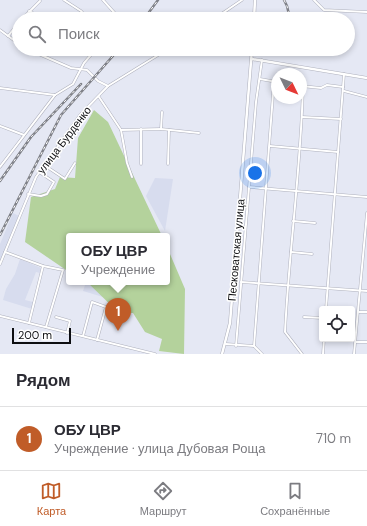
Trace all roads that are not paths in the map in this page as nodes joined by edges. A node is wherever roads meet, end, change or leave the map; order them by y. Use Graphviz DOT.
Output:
graph roads {
  1 [pos="64,0"];
  2 [pos="103,0"];
  3 [pos="242,0"];
  4 [pos="255,0"];
  5 [pos="314,0"];
  6 [pos="40,1"];
  7 [pos="29,11"];
  8 [pos="82,12"];
  9 [pos="114,12"];
  10 [pos="224,12"];
  11 [pos="254,12"];
  12 [pos="367,12"];
  13 [pos="0,30"];
  14 [pos="12,31"];
  15 [pos="8,36"];
  16 [pos="12,39"];
  17 [pos="43,56"];
  18 [pos="90,56"];
  19 [pos="157,56"];
  20 [pos="252,59"];
  21 [pos="262,60"];
  22 [pos="82,69"];
  23 [pos="344,74"];
  24 [pos="367,78"];
  25 [pos="260,80"];
  26 [pos="271,81"];
  27 [pos="108,86"];
  28 [pos="307,87"];
  29 [pos="343,87"];
  30 [pos="0,88"];
  31 [pos="344,91"];
  32 [pos="55,95"];
  33 [pos="99,97"];
  34 [pos="367,97"];
  35 [pos="274,104"];
  36 [pos="302,104"];
  37 [pos="162,112"];
  38 [pos="302,117"];
  39 [pos="341,119"];
  40 [pos="0,126"];
  41 [pos="141,129"];
  42 [pos="161,129"];
  43 [pos="121,130"];
  44 [pos="169,130"];
  45 [pos="200,133"];
  46 [pos="24,135"];
  47 [pos="270,146"];
  48 [pos="300,148"];
  49 [pos="338,152"];
  50 [pos="75,163"];
  51 [pos="141,164"];
  52 [pos="168,164"];
  53 [pos="44,165"];
  54 [pos="0,167"];
  55 [pos="39,172"];
  56 [pos="132,177"];
  57 [pos="249,187"];
  58 [pos="266,188"];
  59 [pos="295,191"];
  60 [pos="28,194"];
  61 [pos="335,194"];
  62 [pos="367,197"];
  63 [pos="367,213"];
  64 [pos="294,221"];
  65 [pos="315,223"];
  66 [pos="367,227"];
  67 [pos="5,252"];
  68 [pos="291,252"];
  69 [pos="312,254"];
  70 [pos="363,258"];
  71 [pos="367,259"];
  72 [pos="0,264"];
  73 [pos="43,266"];
  74 [pos="240,282"];
  75 [pos="259,283"];
  76 [pos="287,285"];
  77 [pos="328,288"];
  78 [pos="361,290"];
  79 [pos="367,291"];
  80 [pos="326,306"];
  81 [pos="359,312"];
  82 [pos="367,312"];
  83 [pos="0,316"];
  84 [pos="56,317"];
  85 [pos="304,317"];
  86 [pos="319,318"];
  87 [pos="29,323"];
  88 [pos="46,327"];
  89 [pos="67,333"];
  90 [pos="83,336"];
  91 [pos="97,340"];
  92 [pos="324,342"];
  93 [pos="356,342"];
  94 [pos="367,342"];
  95 [pos="226,344"];
  96 [pos="236,346"];
  97 [pos="254,346"];
  98 [pos="155,354"];
  99 [pos="222,354"];
  100 [pos="262,354"];
  101 [pos="302,354"];
  102 [pos="323,354"];
  103 [pos="354,354"];
  1 -- 8 [label="street"];
  2 -- 9 [label="street"];
  3 -- 10 [label="street"];
  4 -- 11 [label="main road"];
  5 -- 12 [label="street"];
  6 -- 7 [label="street"];
  13 -- 15 [label="street"];
  14 -- 15 [label="street"];
  15 -- 16 [label="street"];
  17 -- 22 [label="street"];
  18 -- 22 [label="street"];
  19 -- 27 [label="street, улица Бурденко"];
  20 -- 21 [label="main road"];
  20 -- 95 [label="main road, Песковатская улица"];
  21 -- 23 [label="main road"];
  21 -- 25 [label="street"];
  22 -- 27 [label="street"];
  22 -- 32 [label="street"];
  23 -- 24 [label="main road"];
  23 -- 29 [label="street"];
  25 -- 26 [label="street"];
  25 -- 57 [label="street"];
  27 -- 33 [label="street, улица Бурденко"];
  28 -- 29 [label="street"];
  29 -- 31 [label="street"];
  30 -- 32 [label="street"];
  31 -- 34 [label="street"];
  31 -- 39 [label="street"];
  32 -- 46 [label="street"];
  33 -- 43 [label="street"];
  33 -- 53 [label="street, улица Бурденко"];
  35 -- 47 [label="street"];
  36 -- 38 [label="street"];
  37 -- 42 [label="street"];
  38 -- 39 [label="street"];
  38 -- 48 [label="street"];
  39 -- 49 [label="street"];
  40 -- 46 [label="street"];
  41 -- 42 [label="street"];
  41 -- 43 [label="street"];
  41 -- 51 [label="street"];
  42 -- 44 [label="street"];
  43 -- 56 [label="street"];
  44 -- 45 [label="street"];
  44 -- 52 [label="street"];
  46 -- 54 [label="street"];
  47 -- 48 [label="street"];
  47 -- 58 [label="street"];
  48 -- 49 [label="street"];
  48 -- 59 [label="street"];
  49 -- 61 [label="street"];
  50 -- 53 [label="street"];
  53 -- 55 [label="street, улица Бурденко"];
  55 -- 60 [label="street, улица Бурденко"];
  55 -- 60 [label="street"];
  57 -- 58 [label="street"];
  57 -- 74 [label="street"];
  58 -- 59 [label="street"];
  58 -- 75 [label="street"];
  59 -- 61 [label="street"];
  59 -- 64 [label="street"];
  60 -- 67 [label="street, улица Бурденко"];
  61 -- 62 [label="street"];
  61 -- 77 [label="street"];
  63 -- 66 [label="street"];
  64 -- 65 [label="street"];
  64 -- 68 [label="street"];
  66 -- 70 [label="street"];
  67 -- 72 [label="street, улица Бурденко"];
  67 -- 73 [label="street"];
  68 -- 69 [label="street"];
  68 -- 76 [label="street"];
  70 -- 71 [label="street"];
  70 -- 78 [label="street"];
  73 -- 87 [label="street"];
  73 -- 88 [label="street"];
  74 -- 75 [label="street"];
  74 -- 96 [label="street"];
  75 -- 76 [label="street"];
  75 -- 97 [label="street"];
  76 -- 77 [label="street"];
  76 -- 101 [label="street"];
  77 -- 78 [label="street"];
  77 -- 80 [label="street"];
  78 -- 79 [label="street"];
  78 -- 81 [label="street"];
  81 -- 82 [label="street"];
  81 -- 93 [label="street"];
  83 -- 87 [label="street"];
  84 -- 89 [label="street"];
  85 -- 86 [label="street"];
  87 -- 88 [label="street"];
  88 -- 89 [label="street"];
  89 -- 90 [label="street"];
  90 -- 91 [label="street"];
  90 -- 91 [label="street"];
  91 -- 98 [label="street"];
  92 -- 102 [label="street"];
  93 -- 94 [label="street"];
  93 -- 103 [label="street"];
  95 -- 96 [label="street"];
  95 -- 99 [label="main road, Песковатская улица"];
  96 -- 97 [label="street"];
  97 -- 100 [label="street"];
}
